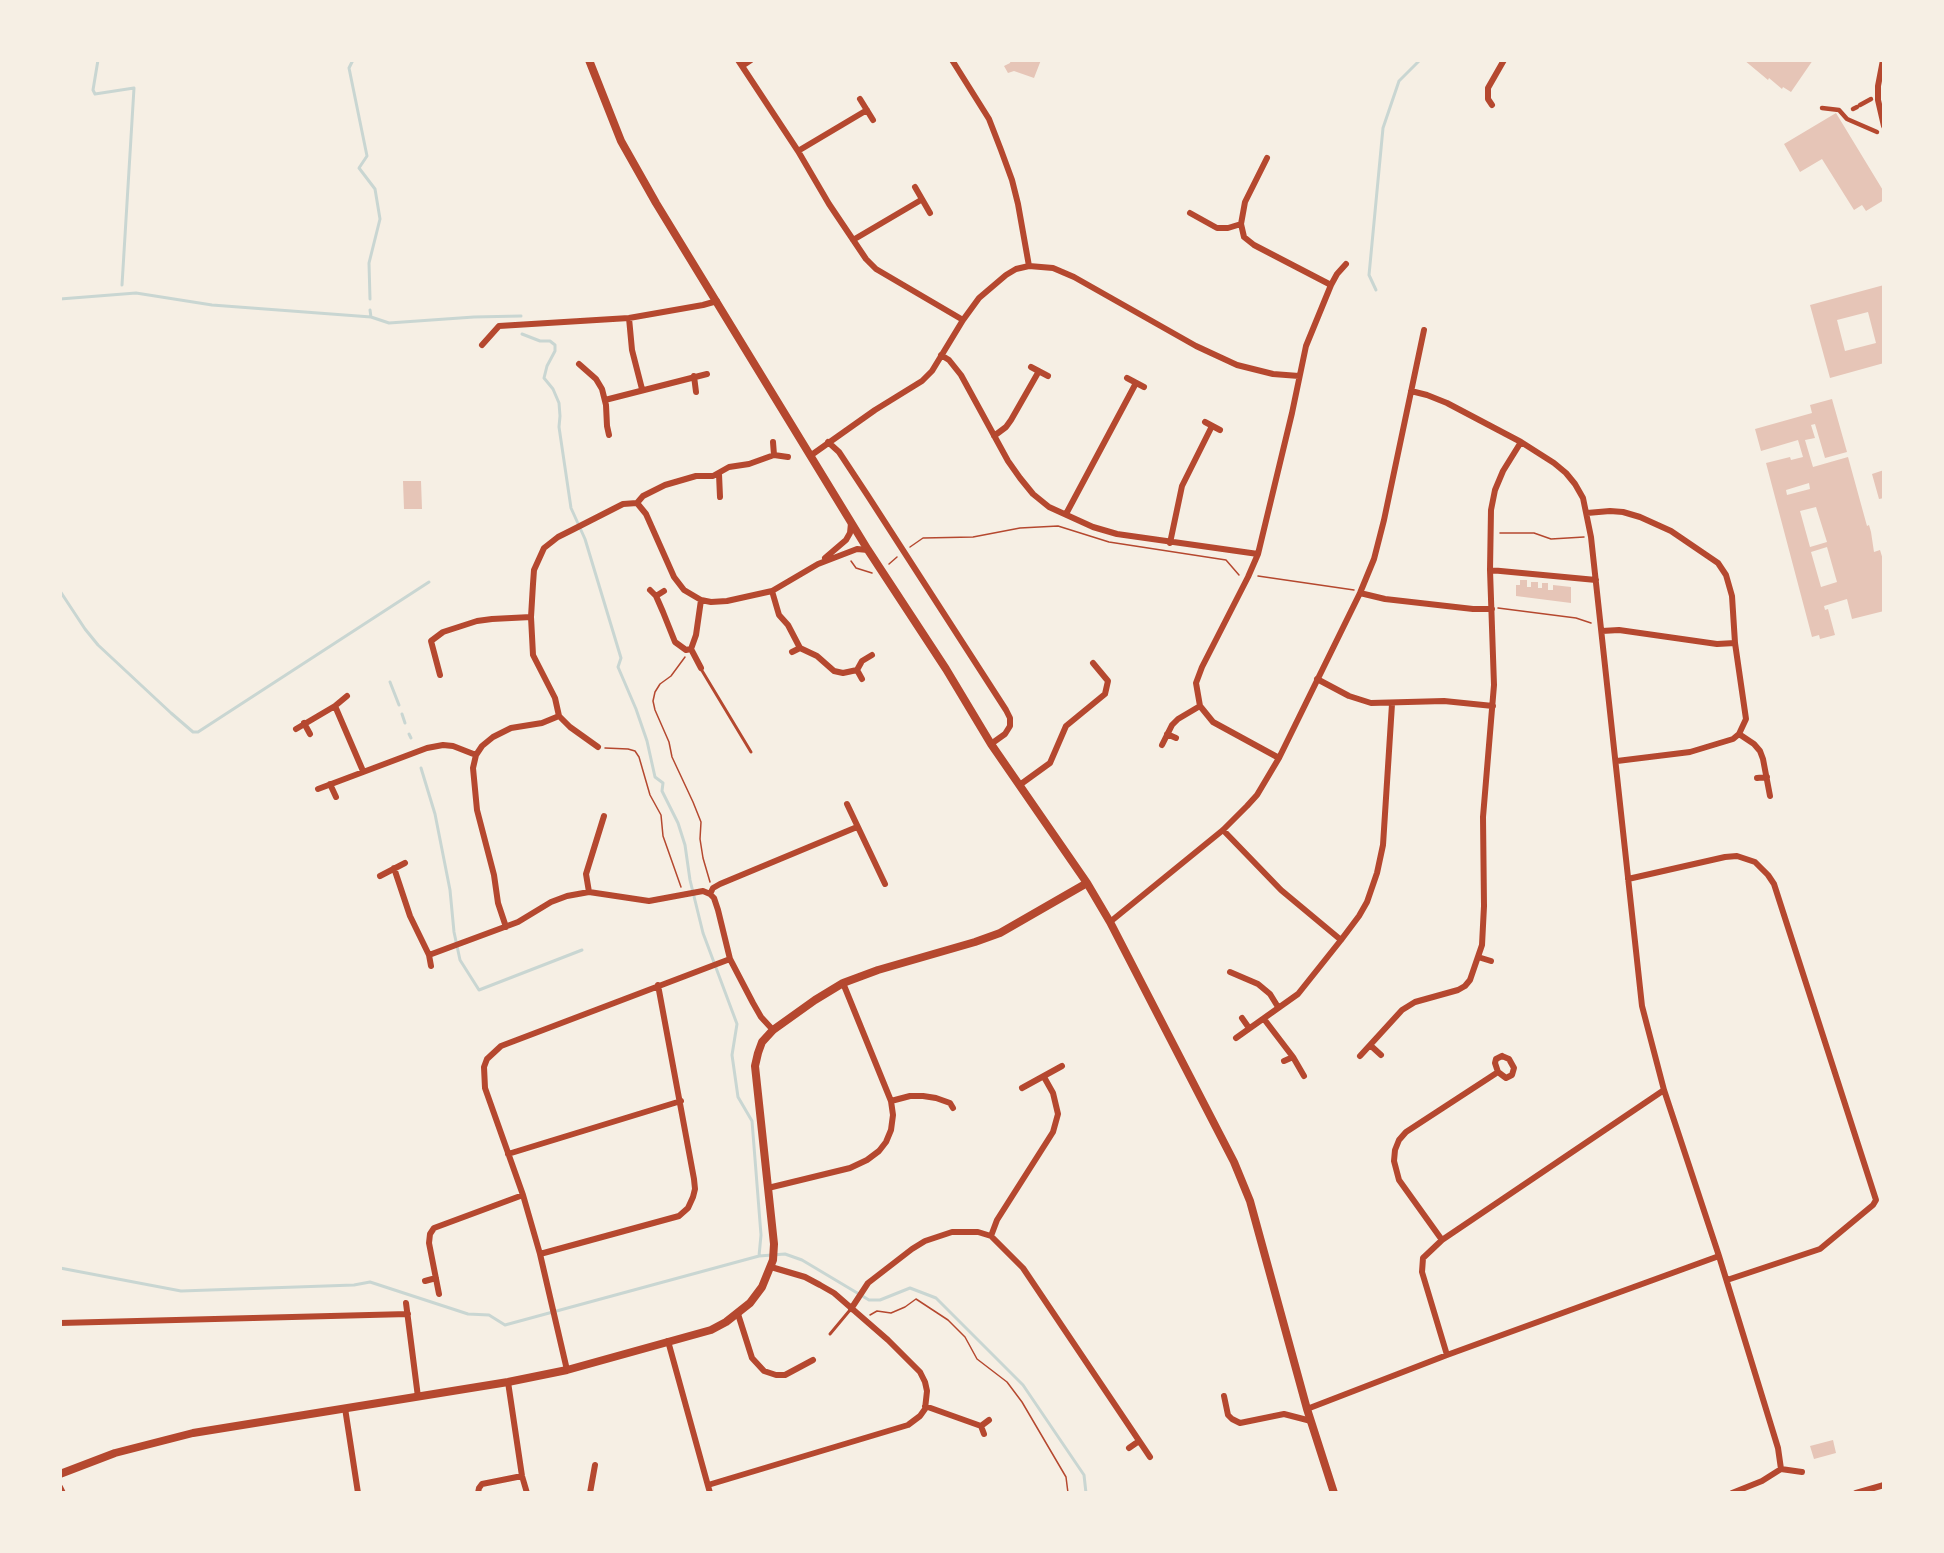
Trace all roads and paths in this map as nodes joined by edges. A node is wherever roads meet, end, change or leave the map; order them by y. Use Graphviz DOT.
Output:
graph roads {
  1 [pos="589,60"];
  2 [pos="751,60"];
  3 [pos="952,60"];
  4 [pos="1504,60"];
  5 [pos="1883,60"];
  6 [pos="740,63"];
  7 [pos="860,99"];
  8 [pos="1871,99"];
  9 [pos="1492,105"];
  10 [pos="1822,108"];
  11 [pos="867,110"];
  12 [pos="1844,116"];
  13 [pos="873,120"];
  14 [pos="1884,126"];
  15 [pos="1877,132"];
  16 [pos="798,151"];
  17 [pos="1267,158"];
  18 [pos="915,187"];
  19 [pos="921,200"];
  20 [pos="930,213"];
  21 [pos="1190,213"];
  22 [pos="1241,224"];
  23 [pos="853,240"];
  24 [pos="1346,264"];
  25 [pos="1029,266"];
  26 [pos="1331,285"];
  27 [pos="717,301"];
  28 [pos="629,318"];
  29 [pos="963,320"];
  30 [pos="1424,330"];
  31 [pos="482,345"];
  32 [pos="942,355"];
  33 [pos="579,364"];
  34 [pos="1031,367"];
  35 [pos="1039,371"];
  36 [pos="707,374"];
  37 [pos="694,376"];
  38 [pos="1048,376"];
  39 [pos="1299,376"];
  40 [pos="1127,378"];
  41 [pos="1136,383"];
  42 [pos="1144,387"];
  43 [pos="642,389"];
  44 [pos="1412,391"];
  45 [pos="696,392"];
  46 [pos="606,400"];
  47 [pos="1205,422"];
  48 [pos="1212,426"];
  49 [pos="1220,430"];
  50 [pos="609,435"];
  51 [pos="994,436"];
  52 [pos="773,442"];
  53 [pos="828,442"];
  54 [pos="1521,442"];
  55 [pos="774,455"];
  56 [pos="810,456"];
  57 [pos="788,457"];
  58 [pos="719,474"];
  59 [pos="720,497"];
  60 [pos="637,503"];
  61 [pos="1587,513"];
  62 [pos="1066,514"];
  63 [pos="851,522"];
  64 [pos="1490,532"];
  65 [pos="1591,537"];
  66 [pos="1170,543"];
  67 [pos="868,550"];
  68 [pos="904,552"];
  69 [pos="845,553"];
  70 [pos="1258,554"];
  71 [pos="818,564"];
  72 [pos="881,567"];
  73 [pos="1490,570"];
  74 [pos="1248,577"];
  75 [pos="1596,580"];
  76 [pos="650,590"];
  77 [pos="664,591"];
  78 [pos="772,591"];
  79 [pos="1360,593"];
  80 [pos="656,596"];
  81 [pos="701,600"];
  82 [pos="1492,609"];
  83 [pos="531,617"];
  84 [pos="1601,628"];
  85 [pos="424,634"];
  86 [pos="431,641"];
  87 [pos="1735,643"];
  88 [pos="801,648"];
  89 [pos="691,649"];
  90 [pos="792,652"];
  91 [pos="872,655"];
  92 [pos="1093,663"];
  93 [pos="701,668"];
  94 [pos="857,670"];
  95 [pos="440,675"];
  96 [pos="862,679"];
  97 [pos="1317,679"];
  98 [pos="347,696"];
  99 [pos="1392,704"];
  100 [pos="335,706"];
  101 [pos="1200,706"];
  102 [pos="1493,706"];
  103 [pos="559,716"];
  104 [pos="304,723"];
  105 [pos="296,729"];
  106 [pos="310,734"];
  107 [pos="1167,734"];
  108 [pos="1739,734"];
  109 [pos="1176,738"];
  110 [pos="991,744"];
  111 [pos="1162,745"];
  112 [pos="598,747"];
  113 [pos="751,752"];
  114 [pos="476,755"];
  115 [pos="1279,758"];
  116 [pos="1617,761"];
  117 [pos="363,771"];
  118 [pos="1767,777"];
  119 [pos="1757,778"];
  120 [pos="330,784"];
  121 [pos="1021,784"];
  122 [pos="318,789"];
  123 [pos="1770,796"];
  124 [pos="336,797"];
  125 [pos="847,804"];
  126 [pos="604,816"];
  127 [pos="602,824"];
  128 [pos="610,826"];
  129 [pos="857,827"];
  130 [pos="1223,830"];
  131 [pos="405,863"];
  132 [pos="394,868"];
  133 [pos="380,876"];
  134 [pos="1628,879"];
  135 [pos="1087,883"];
  136 [pos="885,884"];
  137 [pos="712,891"];
  138 [pos="589,892"];
  139 [pos="690,894"];
  140 [pos="1110,922"];
  141 [pos="506,927"];
  142 [pos="1341,940"];
  143 [pos="429,955"];
  144 [pos="1478,957"];
  145 [pos="730,959"];
  146 [pos="1491,961"];
  147 [pos="431,966"];
  148 [pos="1230,972"];
  149 [pos="843,983"];
  150 [pos="658,985"];
  151 [pos="1278,1007"];
  152 [pos="1242,1018"];
  153 [pos="1264,1019"];
  154 [pos="1249,1028"];
  155 [pos="773,1030"];
  156 [pos="1236,1038"];
  157 [pos="1370,1045"];
  158 [pos="1382,1055"];
  159 [pos="1360,1056"];
  160 [pos="1293,1057"];
  161 [pos="1284,1061"];
  162 [pos="1062,1066"];
  163 [pos="1498,1072"];
  164 [pos="1304,1076"];
  165 [pos="1044,1077"];
  166 [pos="1022,1088"];
  167 [pos="1664,1090"];
  168 [pos="681,1101"];
  169 [pos="891,1101"];
  170 [pos="952,1103"];
  171 [pos="508,1154"];
  172 [pos="768,1188"];
  173 [pos="523,1195"];
  174 [pos="991,1236"];
  175 [pos="1442,1240"];
  176 [pos="540,1254"];
  177 [pos="1719,1256"];
  178 [pos="772,1264"];
  179 [pos="436,1278"];
  180 [pos="1727,1280"];
  181 [pos="425,1281"];
  182 [pos="440,1294"];
  183 [pos="406,1303"];
  184 [pos="851,1309"];
  185 [pos="408,1314"];
  186 [pos="738,1314"];
  187 [pos="863,1318"];
  188 [pos="60,1323"];
  189 [pos="830,1334"];
  190 [pos="668,1341"];
  191 [pos="1447,1355"];
  192 [pos="813,1360"];
  193 [pos="567,1370"];
  194 [pos="508,1383"];
  195 [pos="1224,1396"];
  196 [pos="418,1397"];
  197 [pos="925,1406"];
  198 [pos="345,1408"];
  199 [pos="1307,1409"];
  200 [pos="988,1420"];
  201 [pos="1311,1421"];
  202 [pos="981,1426"];
  203 [pos="984,1434"];
  204 [pos="1139,1441"];
  205 [pos="1129,1448"];
  206 [pos="1150,1457"];
  207 [pos="595,1465"];
  208 [pos="1781,1469"];
  209 [pos="1802,1472"];
  210 [pos="60,1474"];
  211 [pos="522,1476"];
  212 [pos="708,1485"];
  213 [pos="1884,1485"];
  214 [pos="60,1487"];
  215 [pos="63,1493"];
  216 [pos="358,1493"];
  217 [pos="478,1493"];
  218 [pos="527,1493"];
  219 [pos="590,1493"];
  220 [pos="710,1493"];
  221 [pos="1068,1493"];
  222 [pos="1334,1493"];
  223 [pos="1732,1493"];
  224 [pos="1856,1493"];
  1 -- 27 [label="street"];
  2 -- 6 [label="street"];
  3 -- 25 [label="street"];
  4 -- 9 [label="street"];
  5 -- 14 [label="street"];
  6 -- 16 [label="street"];
  7 -- 11 [label="street"];
  8 -- 12 [label="street"];
  10 -- 12 [label="street"];
  11 -- 13 [label="street"];
  11 -- 16 [label="street"];
  12 -- 15 [label="street"];
  16 -- 23 [label="street"];
  17 -- 22 [label="street"];
  18 -- 19 [label="street"];
  19 -- 20 [label="street"];
  19 -- 23 [label="street"];
  21 -- 22 [label="street"];
  22 -- 26 [label="street"];
  23 -- 29 [label="street"];
  24 -- 26 [label="street"];
  25 -- 29 [label="street"];
  25 -- 39 [label="street"];
  26 -- 39 [label="street"];
  27 -- 28 [label="street"];
  27 -- 56 [label="street"];
  28 -- 31 [label="street"];
  28 -- 43 [label="street"];
  29 -- 32 [label="street"];
  30 -- 44 [label="street"];
  32 -- 51 [label="street"];
  32 -- 53 [label="street"];
  33 -- 46 [label="street"];
  34 -- 35 [label="street"];
  35 -- 38 [label="street"];
  35 -- 51 [label="street"];
  36 -- 37 [label="street"];
  37 -- 43 [label="street"];
  37 -- 45 [label="street"];
  39 -- 70 [label="street"];
  40 -- 41 [label="street"];
  41 -- 42 [label="street"];
  41 -- 62 [label="street"];
  43 -- 46 [label="street"];
  44 -- 54 [label="street"];
  44 -- 79 [label="street"];
  46 -- 50 [label="street"];
  47 -- 48 [label="street"];
  48 -- 49 [label="street"];
  48 -- 66 [label="street"];
  51 -- 62 [label="street"];
  52 -- 55 [label="street"];
  53 -- 56 [label="street"];
  53 -- 68 [label="street"];
  54 -- 61 [label="street"];
  54 -- 64 [label="street"];
  55 -- 57 [label="street"];
  55 -- 58 [label="street"];
  56 -- 63 [label="street"];
  58 -- 59 [label="street"];
  58 -- 60 [label="street"];
  60 -- 81 [label="street"];
  60 -- 83 [label="street"];
  61 -- 65 [label="street"];
  61 -- 87 [label="street"];
  62 -- 66 [label="street"];
  63 -- 67 [label="street"];
  63 -- 71 [label="street"];
  64 -- 65 [label="path"];
  64 -- 73 [label="street"];
  65 -- 75 [label="street"];
  66 -- 70 [label="street"];
  67 -- 69 [label="street"];
  67 -- 72 [label="street"];
  68 -- 72 [label="path"];
  68 -- 74 [label="path"];
  68 -- 110 [label="street"];
  69 -- 71 [label="street"];
  69 -- 72 [label="path"];
  70 -- 74 [label="street"];
  71 -- 78 [label="street"];
  72 -- 110 [label="street"];
  73 -- 75 [label="street"];
  73 -- 82 [label="street"];
  74 -- 79 [label="path"];
  74 -- 101 [label="street"];
  75 -- 84 [label="street"];
  76 -- 80 [label="street"];
  77 -- 80 [label="street"];
  78 -- 81 [label="street"];
  78 -- 88 [label="street"];
  79 -- 82 [label="street"];
  79 -- 97 [label="street"];
  80 -- 89 [label="street"];
  81 -- 89 [label="street"];
  82 -- 84 [label="path"];
  82 -- 102 [label="street"];
  83 -- 86 [label="street"];
  83 -- 103 [label="street"];
  84 -- 87 [label="street"];
  84 -- 116 [label="street"];
  85 -- 86 [label="street"];
  86 -- 95 [label="street"];
  87 -- 108 [label="street"];
  88 -- 90 [label="street"];
  88 -- 94 [label="street"];
  89 -- 93 [label="street"];
  89 -- 137 [label="path"];
  91 -- 94 [label="street"];
  92 -- 121 [label="street"];
  93 -- 113 [label="lane"];
  94 -- 96 [label="street"];
  97 -- 99 [label="street"];
  97 -- 115 [label="street"];
  98 -- 100 [label="street"];
  99 -- 102 [label="street"];
  99 -- 142 [label="street"];
  100 -- 104 [label="street"];
  100 -- 117 [label="street"];
  101 -- 107 [label="street"];
  101 -- 115 [label="street"];
  102 -- 144 [label="street"];
  103 -- 112 [label="street"];
  103 -- 114 [label="street"];
  104 -- 105 [label="street"];
  104 -- 106 [label="street"];
  107 -- 109 [label="street"];
  107 -- 111 [label="street"];
  108 -- 116 [label="street"];
  108 -- 118 [label="street"];
  110 -- 121 [label="street"];
  112 -- 139 [label="path"];
  114 -- 117 [label="street"];
  114 -- 141 [label="street"];
  115 -- 130 [label="street"];
  116 -- 134 [label="street"];
  117 -- 120 [label="street"];
  118 -- 119 [label="street"];
  118 -- 123 [label="street"];
  120 -- 122 [label="street"];
  120 -- 124 [label="street"];
  121 -- 135 [label="street"];
  125 -- 129 [label="street"];
  126 -- 127 [label="street"];
  127 -- 128 [label="street"];
  127 -- 138 [label="street"];
  129 -- 136 [label="street"];
  129 -- 137 [label="street"];
  130 -- 140 [label="street"];
  130 -- 142 [label="street"];
  131 -- 132 [label="street"];
  132 -- 133 [label="street"];
  132 -- 143 [label="street"];
  134 -- 167 [label="street"];
  134 -- 180 [label="street"];
  135 -- 140 [label="street"];
  135 -- 149 [label="street"];
  137 -- 139 [label="street"];
  137 -- 145 [label="street"];
  138 -- 139 [label="street"];
  138 -- 141 [label="street"];
  140 -- 199 [label="street"];
  141 -- 143 [label="street"];
  142 -- 151 [label="street"];
  143 -- 147 [label="street"];
  144 -- 146 [label="street"];
  144 -- 157 [label="street"];
  145 -- 150 [label="street"];
  145 -- 155 [label="street"];
  148 -- 151 [label="street"];
  149 -- 155 [label="street"];
  149 -- 169 [label="street"];
  150 -- 168 [label="street"];
  150 -- 171 [label="street"];
  151 -- 153 [label="street"];
  152 -- 154 [label="street"];
  153 -- 154 [label="street"];
  153 -- 160 [label="street"];
  154 -- 156 [label="street"];
  155 -- 172 [label="street"];
  157 -- 158 [label="street"];
  157 -- 159 [label="street"];
  160 -- 161 [label="street"];
  160 -- 164 [label="street"];
  162 -- 165 [label="street"];
  163 -- 175 [label="street"];
  165 -- 166 [label="street"];
  165 -- 174 [label="street"];
  167 -- 175 [label="street"];
  167 -- 177 [label="street"];
  168 -- 171 [label="street"];
  168 -- 176 [label="street"];
  169 -- 170 [label="street"];
  169 -- 172 [label="street"];
  171 -- 173 [label="street"];
  172 -- 178 [label="street"];
  173 -- 176 [label="street"];
  173 -- 179 [label="street"];
  174 -- 184 [label="street"];
  174 -- 204 [label="street"];
  175 -- 191 [label="street"];
  176 -- 193 [label="street"];
  177 -- 180 [label="street"];
  177 -- 191 [label="street"];
  178 -- 184 [label="street"];
  178 -- 186 [label="street"];
  179 -- 181 [label="street"];
  179 -- 182 [label="street"];
  180 -- 208 [label="street"];
  183 -- 185 [label="street"];
  184 -- 187 [label="street"];
  184 -- 189 [label="lane"];
  185 -- 188 [label="street"];
  185 -- 196 [label="street"];
  186 -- 190 [label="street"];
  186 -- 192 [label="street"];
  187 -- 197 [label="street"];
  187 -- 221 [label="path"];
  190 -- 193 [label="street"];
  190 -- 212 [label="street"];
  191 -- 199 [label="street"];
  193 -- 194 [label="street"];
  194 -- 196 [label="street"];
  194 -- 211 [label="street"];
  195 -- 201 [label="street"];
  196 -- 198 [label="street"];
  197 -- 202 [label="street"];
  197 -- 212 [label="street"];
  198 -- 210 [label="street"];
  198 -- 216 [label="street"];
  199 -- 201 [label="street"];
  200 -- 202 [label="street"];
  201 -- 222 [label="street"];
  202 -- 203 [label="street"];
  204 -- 205 [label="street"];
  204 -- 206 [label="street"];
  207 -- 219 [label="street"];
  208 -- 209 [label="street"];
  208 -- 223 [label="street"];
  211 -- 217 [label="street"];
  211 -- 218 [label="street"];
  212 -- 220 [label="street"];
  213 -- 224 [label="street"];
  214 -- 215 [label="street"];
}
